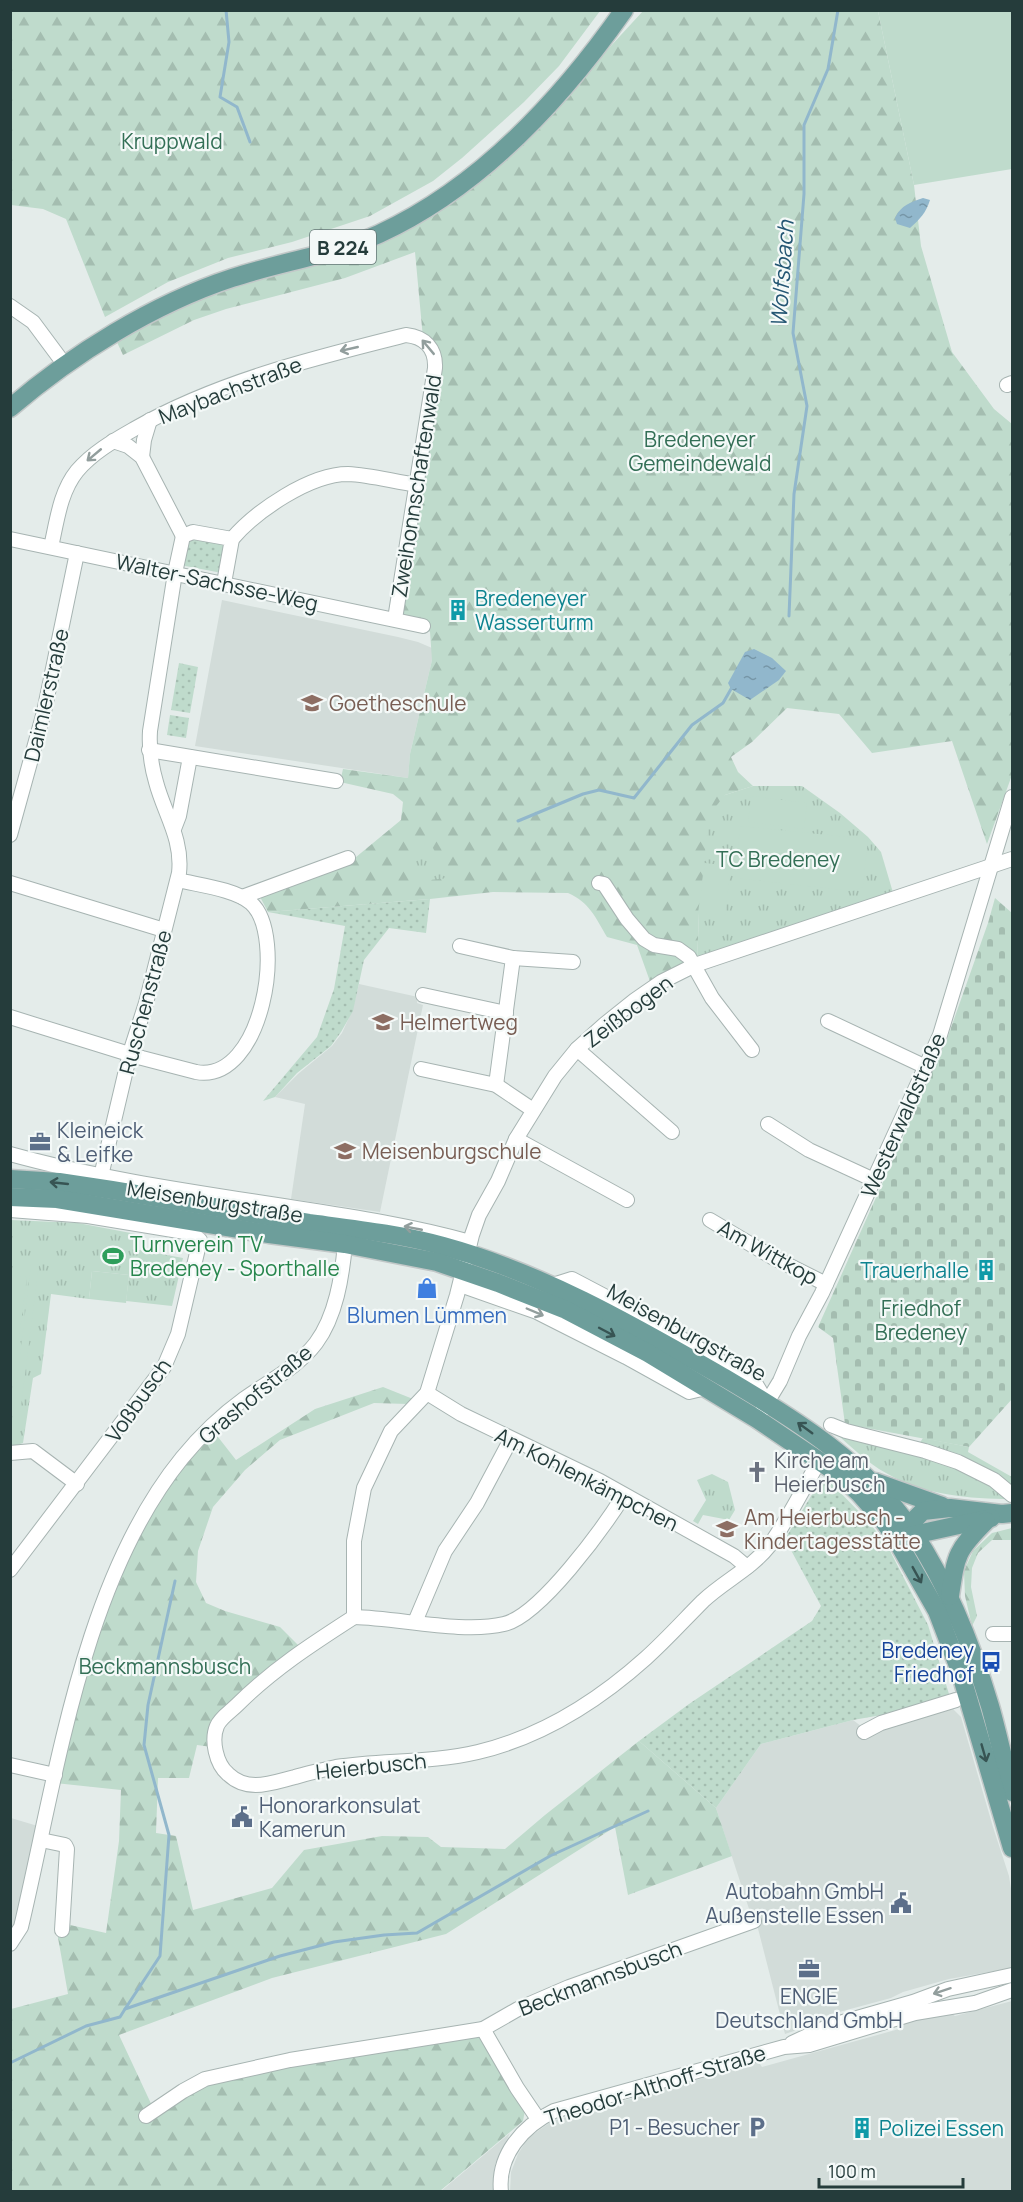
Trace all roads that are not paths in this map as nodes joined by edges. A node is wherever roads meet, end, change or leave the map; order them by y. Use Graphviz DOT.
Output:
graph roads {
  1 [pos="611,10"];
  2 [pos="624,10"];
  3 [pos="10,306"];
  4 [pos="406,335"];
  5 [pos="59,357"];
  6 [pos="10,393"];
  7 [pos="10,408"];
  8 [pos="150,420"];
  9 [pos="113,441"];
  10 [pos="142,457"];
  11 [pos="418,485"];
  12 [pos="183,536"];
  13 [pos="10,539"];
  14 [pos="232,539"];
  15 [pos="51,548"];
  16 [pos="77,553"];
  17 [pos="175,573"];
  18 [pos="224,583"];
  19 [pos="395,619"];
  20 [pos="423,626"];
  21 [pos="149,750"];
  22 [pos="190,756"];
  23 [pos="336,781"];
  24 [pos="1012,797"];
  25 [pos="174,829"];
  26 [pos="10,835"];
  27 [pos="348,858"];
  28 [pos="1012,859"];
  29 [pos="992,865"];
  30 [pos="178,880"];
  31 [pos="10,883"];
  32 [pos="599,883"];
  33 [pos="242,897"];
  34 [pos="164,930"];
  35 [pos="460,946"];
  36 [pos="513,958"];
  37 [pos="573,962"];
  38 [pos="695,965"];
  39 [pos="423,995"];
  40 [pos="506,1013"];
  41 [pos="10,1017"];
  42 [pos="828,1020"];
  43 [pos="577,1049"];
  44 [pos="752,1050"];
  45 [pos="130,1053"];
  46 [pos="926,1067"];
  47 [pos="421,1069"];
  48 [pos="496,1085"];
  49 [pos="534,1110"];
  50 [pos="768,1124"];
  51 [pos="672,1131"];
  52 [pos="516,1139"];
  53 [pos="10,1154"];
  54 [pos="101,1176"];
  55 [pos="10,1179"];
  56 [pos="874,1179"];
  57 [pos="10,1197"];
  58 [pos="627,1200"];
  59 [pos="10,1210"];
  60 [pos="710,1220"];
  61 [pos="200,1240"];
  62 [pos="345,1244"];
  63 [pos="465,1263"];
  64 [pos="826,1284"];
  65 [pos="427,1393"];
  66 [pos="767,1403"];
  67 [pos="757,1419"];
  68 [pos="831,1425"];
  69 [pos="511,1439"];
  70 [pos="10,1453"];
  71 [pos="820,1461"];
  72 [pos="871,1480"];
  73 [pos="77,1484"];
  74 [pos="624,1495"];
  75 [pos="1012,1495"];
  76 [pos="950,1508"];
  77 [pos="1000,1516"];
  78 [pos="906,1532"];
  79 [pos="747,1567"];
  80 [pos="10,1570"];
  81 [pos="950,1596"];
  82 [pos="354,1617"];
  83 [pos="415,1622"];
  84 [pos="993,1634"];
  85 [pos="1012,1634"];
  86 [pos="962,1699"];
  87 [pos="990,1707"];
  88 [pos="864,1732"];
  89 [pos="10,1765"];
  90 [pos="55,1774"];
  91 [pos="1012,1791"];
  92 [pos="41,1840"];
  93 [pos="1012,1848"];
  94 [pos="754,1921"];
  95 [pos="62,1930"];
  96 [pos="10,1944"];
  97 [pos="1012,1975"];
  98 [pos="1012,1990"];
  99 [pos="483,2029"];
  100 [pos="784,2047"];
  101 [pos="146,2116"];
  102 [pos="538,2119"];
  103 [pos="501,2192"];
  1 -- 5 [label="main road, B 224"];
  2 -- 7 [label="main road, B 224"];
  3 -- 5 [label="street"];
  4 -- 8 [label="street, Maybachstraße, one-way"];
  11 -- 4 [label="street, Zweihonnschaftenwald, one-way"];
  5 -- 6 [label="main road, B 224"];
  8 -- 9 [label="street, Maybachstraße"];
  8 -- 10 [label="street"];
  9 -- 10 [label="street"];
  9 -- 15 [label="street, Maybachstraße, one-way"];
  10 -- 12 [label="street"];
  11 -- 14 [label="street"];
  11 -- 19 [label="street, Zweihonnschaftenwald"];
  12 -- 14 [label="street"];
  12 -- 17 [label="street, Ruschenstraße"];
  13 -- 15 [label="street, Walter-Sachsse-Weg"];
  14 -- 18 [label="street"];
  15 -- 16 [label="street, Walter-Sachsse-Weg"];
  16 -- 17 [label="street, Walter-Sachsse-Weg"];
  16 -- 26 [label="street, Daimlerstraße"];
  17 -- 18 [label="street, Walter-Sachsse-Weg"];
  17 -- 21 [label="street, Ruschenstraße"];
  18 -- 19 [label="street, Walter-Sachsse-Weg"];
  19 -- 20 [label="street, Walter-Sachsse-Weg"];
  21 -- 22 [label="street"];
  21 -- 25 [label="street, Ruschenstraße"];
  22 -- 23 [label="street"];
  22 -- 25 [label="street, Ruschenstraße"];
  24 -- 29 [label="street, Westerwaldstraße"];
  25 -- 30 [label="street, Ruschenstraße"];
  27 -- 33 [label="street"];
  28 -- 29 [label="street, Zeißbogen"];
  29 -- 38 [label="street, Zeißbogen"];
  29 -- 46 [label="street, Westerwaldstraße"];
  30 -- 33 [label="street"];
  30 -- 34 [label="street, Ruschenstraße"];
  31 -- 34 [label="street"];
  32 -- 38 [label="street, Zeißbogen"];
  33 -- 45 [label="street"];
  34 -- 45 [label="street, Ruschenstraße"];
  35 -- 36 [label="street"];
  36 -- 37 [label="street"];
  36 -- 40 [label="street"];
  38 -- 43 [label="street, Zeißbogen"];
  38 -- 44 [label="street"];
  39 -- 40 [label="street"];
  40 -- 48 [label="street"];
  41 -- 45 [label="street"];
  42 -- 46 [label="street"];
  43 -- 49 [label="street, Zeißbogen"];
  43 -- 51 [label="street"];
  45 -- 54 [label="street, Ruschenstraße"];
  46 -- 56 [label="street, Westerwaldstraße"];
  47 -- 48 [label="street"];
  48 -- 49 [label="street"];
  49 -- 52 [label="street, Zeißbogen"];
  50 -- 56 [label="street"];
  52 -- 58 [label="street"];
  52 -- 63 [label="street, Zeißbogen"];
  53 -- 54 [label="street, Meisenburgstraße"];
  63 -- 54 [label="street, Meisenburgstraße, one-way"];
  63 -- 55 [label="main road, Meisenburgstraße, one-way"];
  56 -- 64 [label="street, Westerwaldstraße"];
  57 -- 62 [label="main road, Meisenburgstraße"];
  59 -- 61 [label="street, Meisenburgstraße"];
  60 -- 64 [label="street, Am Wittkop"];
  61 -- 73 [label="street, Voßbusch"];
  62 -- 63 [label="main road, Meisenburgstraße"];
  62 -- 90 [label="street, Grashofstraße"];
  63 -- 65 [label="street"];
  63 -- 66 [label="main road, Meisenburgstraße"];
  63 -- 67 [label="main road, Meisenburgstraße, one-way"];
  64 -- 66 [label="street, Westerwaldstraße"];
  65 -- 69 [label="street, Am Kohlenkämpchen"];
  65 -- 82 [label="street"];
  66 -- 67 [label="street, Westerwaldstraße"];
  72 -- 66 [label="main road, Meisenburgstraße, one-way"];
  67 -- 71 [label="main road, Meisenburgstraße"];
  68 -- 75 [label="street"];
  69 -- 74 [label="street, Am Kohlenkämpchen"];
  69 -- 83 [label="street"];
  70 -- 73 [label="street"];
  71 -- 78 [label="main road, Meisenburgstraße"];
  71 -- 79 [label="street, Heierbusch"];
  72 -- 76 [label="main road"];
  72 -- 78 [label="main road, Meisenburgstraße"];
  73 -- 80 [label="street, Voßbusch"];
  74 -- 79 [label="street, Am Kohlenkämpchen"];
  74 -- 83 [label="street"];
  76 -- 77 [label="main road"];
  76 -- 78 [label="main road"];
  77 -- 78 [label="main road"];
  77 -- 81 [label="main road"];
  78 -- 81 [label="main road"];
  78 -- 86 [label="main road, one-way"];
  79 -- 82 [label="street, Heierbusch"];
  81 -- 87 [label="main road"];
  82 -- 83 [label="street"];
  84 -- 85 [label="street"];
  86 -- 87 [label="street"];
  86 -- 88 [label="street"];
  86 -- 93 [label="main road, one-way"];
  87 -- 91 [label="main road"];
  89 -- 90 [label="street"];
  90 -- 92 [label="street, Grashofstraße"];
  92 -- 95 [label="street"];
  92 -- 96 [label="street, Grashofstraße"];
  94 -- 99 [label="street, Beckmannsbusch"];
  97 -- 100 [label="street, Theodor-Althoff-Straße, one-way"];
  98 -- 100 [label="street, Theodor-Althoff-Straße"];
  99 -- 101 [label="street, Beckmannsbusch"];
  99 -- 102 [label="street"];
  100 -- 102 [label="street, Theodor-Althoff-Straße"];
  102 -- 103 [label="street, Theodor-Althoff-Straße"];
}
